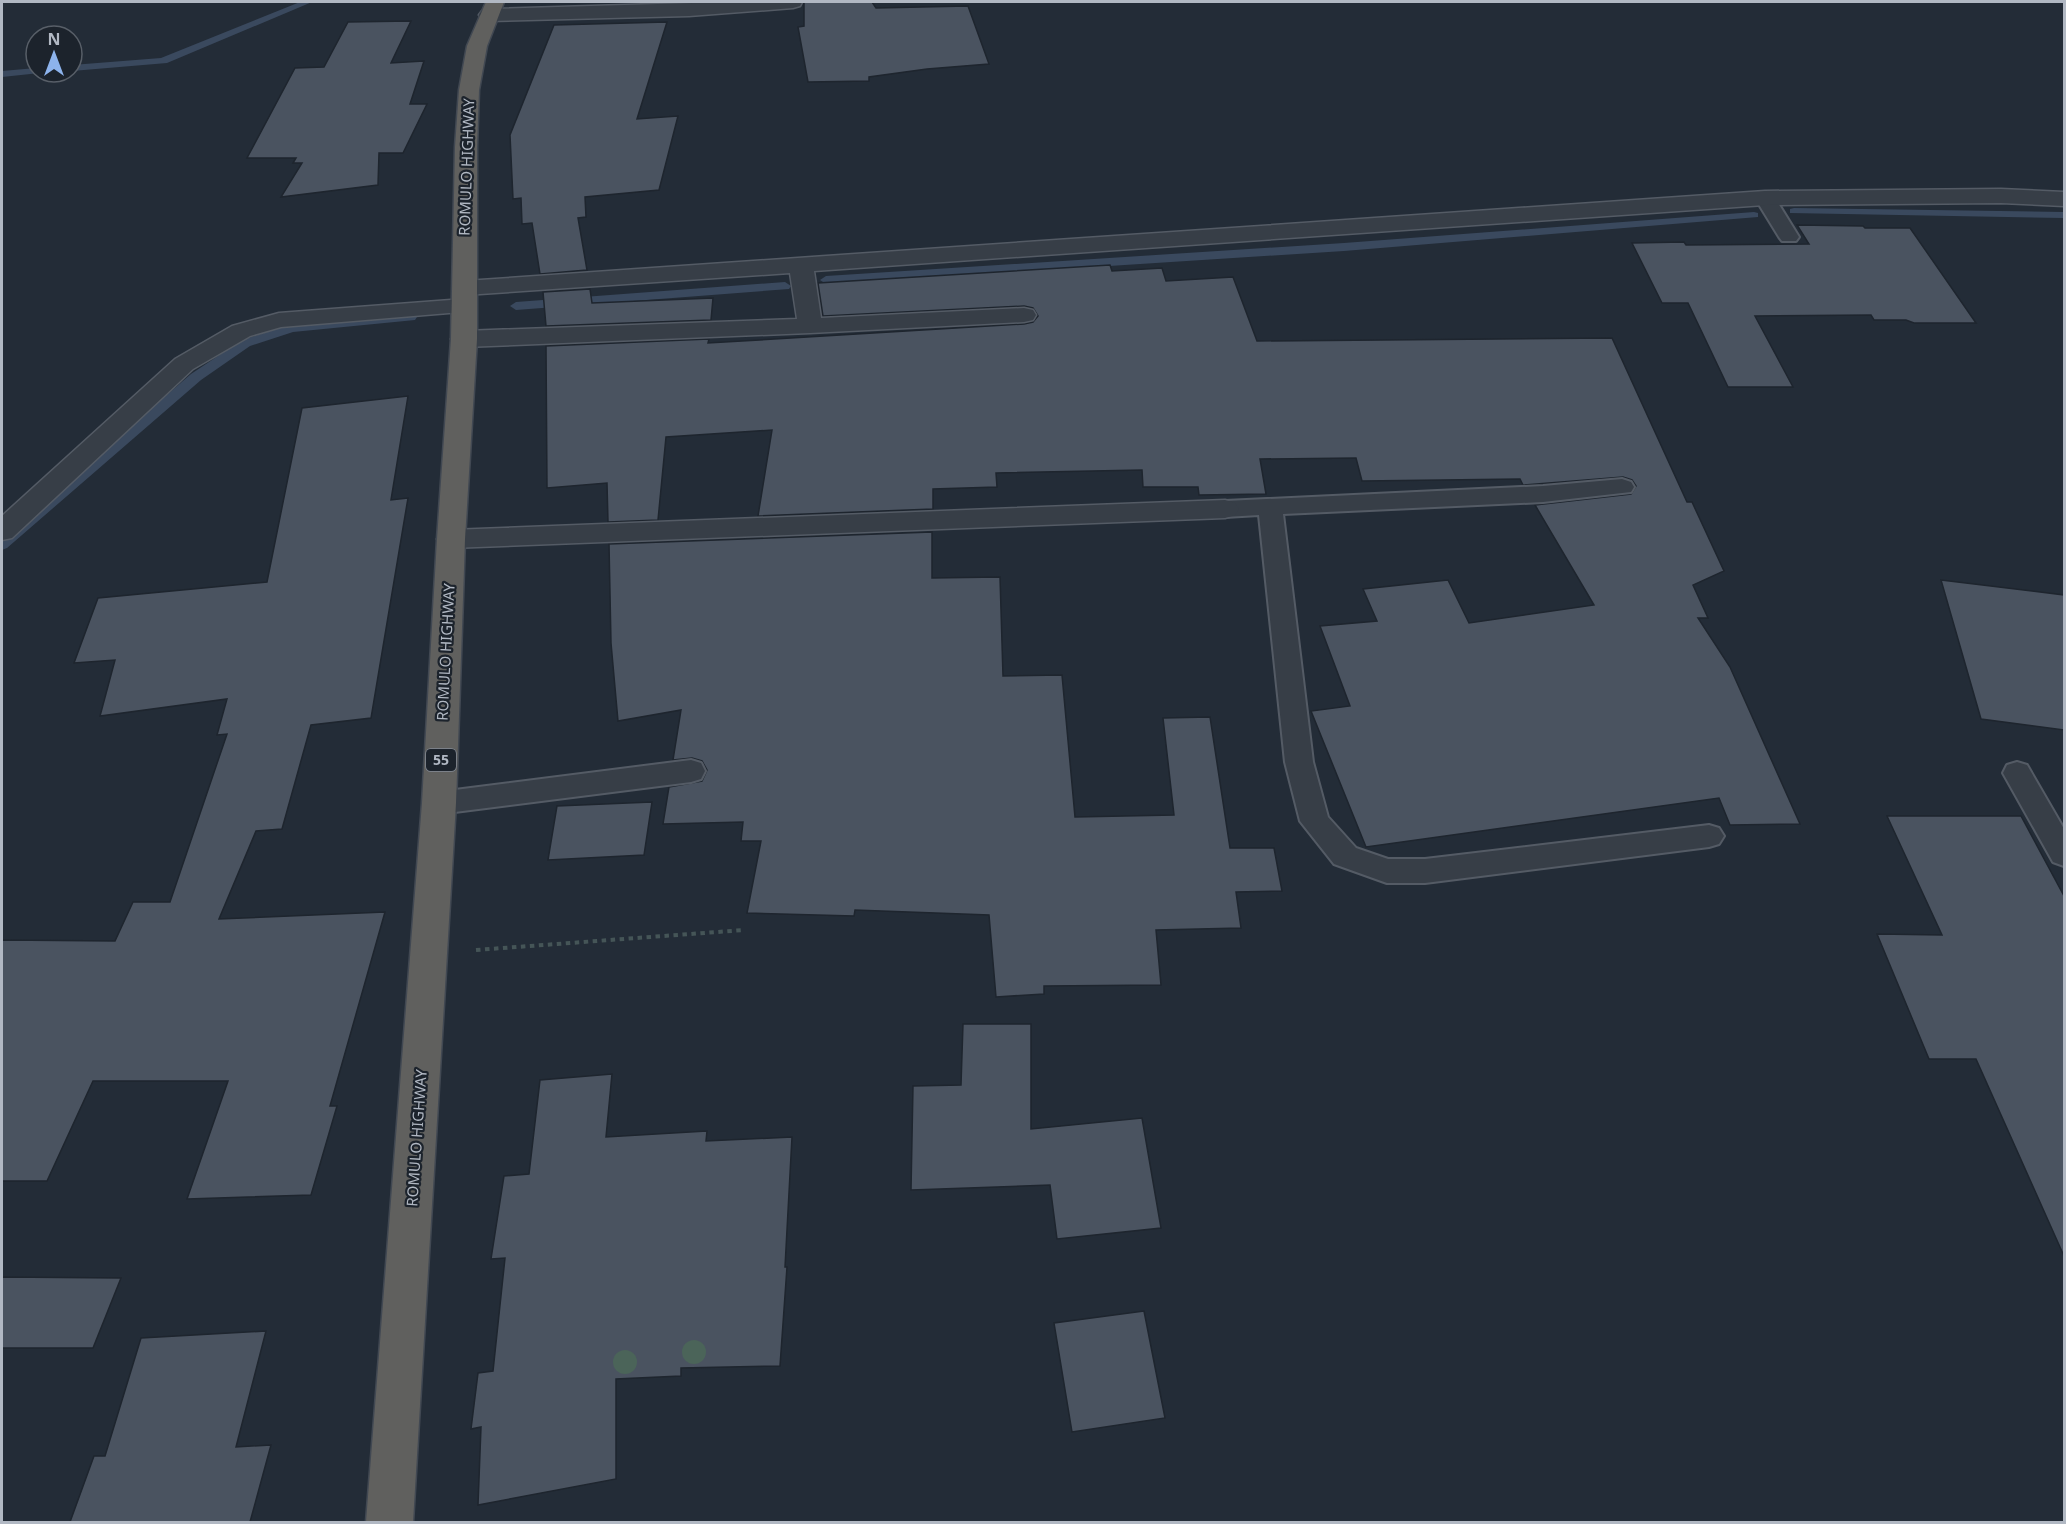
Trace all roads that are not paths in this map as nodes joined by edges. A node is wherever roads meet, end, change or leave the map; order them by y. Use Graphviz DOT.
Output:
graph roads {
  1 [pos="792,2"];
  2 [pos="492,8"];
  3 [pos="1765,198"];
  4 [pos="2064,199"];
  5 [pos="1789,237"];
  6 [pos="801,265"];
  7 [pos="465,297"];
  8 [pos="1024,315"];
  9 [pos="810,326"];
  10 [pos="464,339"];
  11 [pos="1622,487"];
  12 [pos="1270,508"];
  13 [pos="1225,509"];
  14 [pos="2,531"];
  15 [pos="451,539"];
  16 [pos="691,771"];
  17 [pos="2017,772"];
  18 [pos="439,803"];
  19 [pos="1709,836"];
  20 [pos="2064,854"];
  21 [pos="389,1522"];
  1 -- 2 [label="street"];
  2 -- 7 [label="highway, ROMULO HIGHWAY / 55"];
  3 -- 4 [label="street"];
  3 -- 5 [label="lane"];
  3 -- 6 [label="street"];
  6 -- 7 [label="street"];
  6 -- 9 [label="street"];
  7 -- 10 [label="highway, ROMULO HIGHWAY / 55"];
  7 -- 14 [label="street"];
  8 -- 9 [label="street"];
  9 -- 10 [label="street"];
  10 -- 15 [label="highway, ROMULO HIGHWAY / 55"];
  11 -- 12 [label="lane"];
  12 -- 13 [label="lane"];
  12 -- 19 [label="lane"];
  13 -- 15 [label="street"];
  15 -- 18 [label="highway, ROMULO HIGHWAY / 55"];
  16 -- 18 [label="lane"];
  17 -- 20 [label="lane"];
  18 -- 21 [label="highway, ROMULO HIGHWAY / 55"];
}
